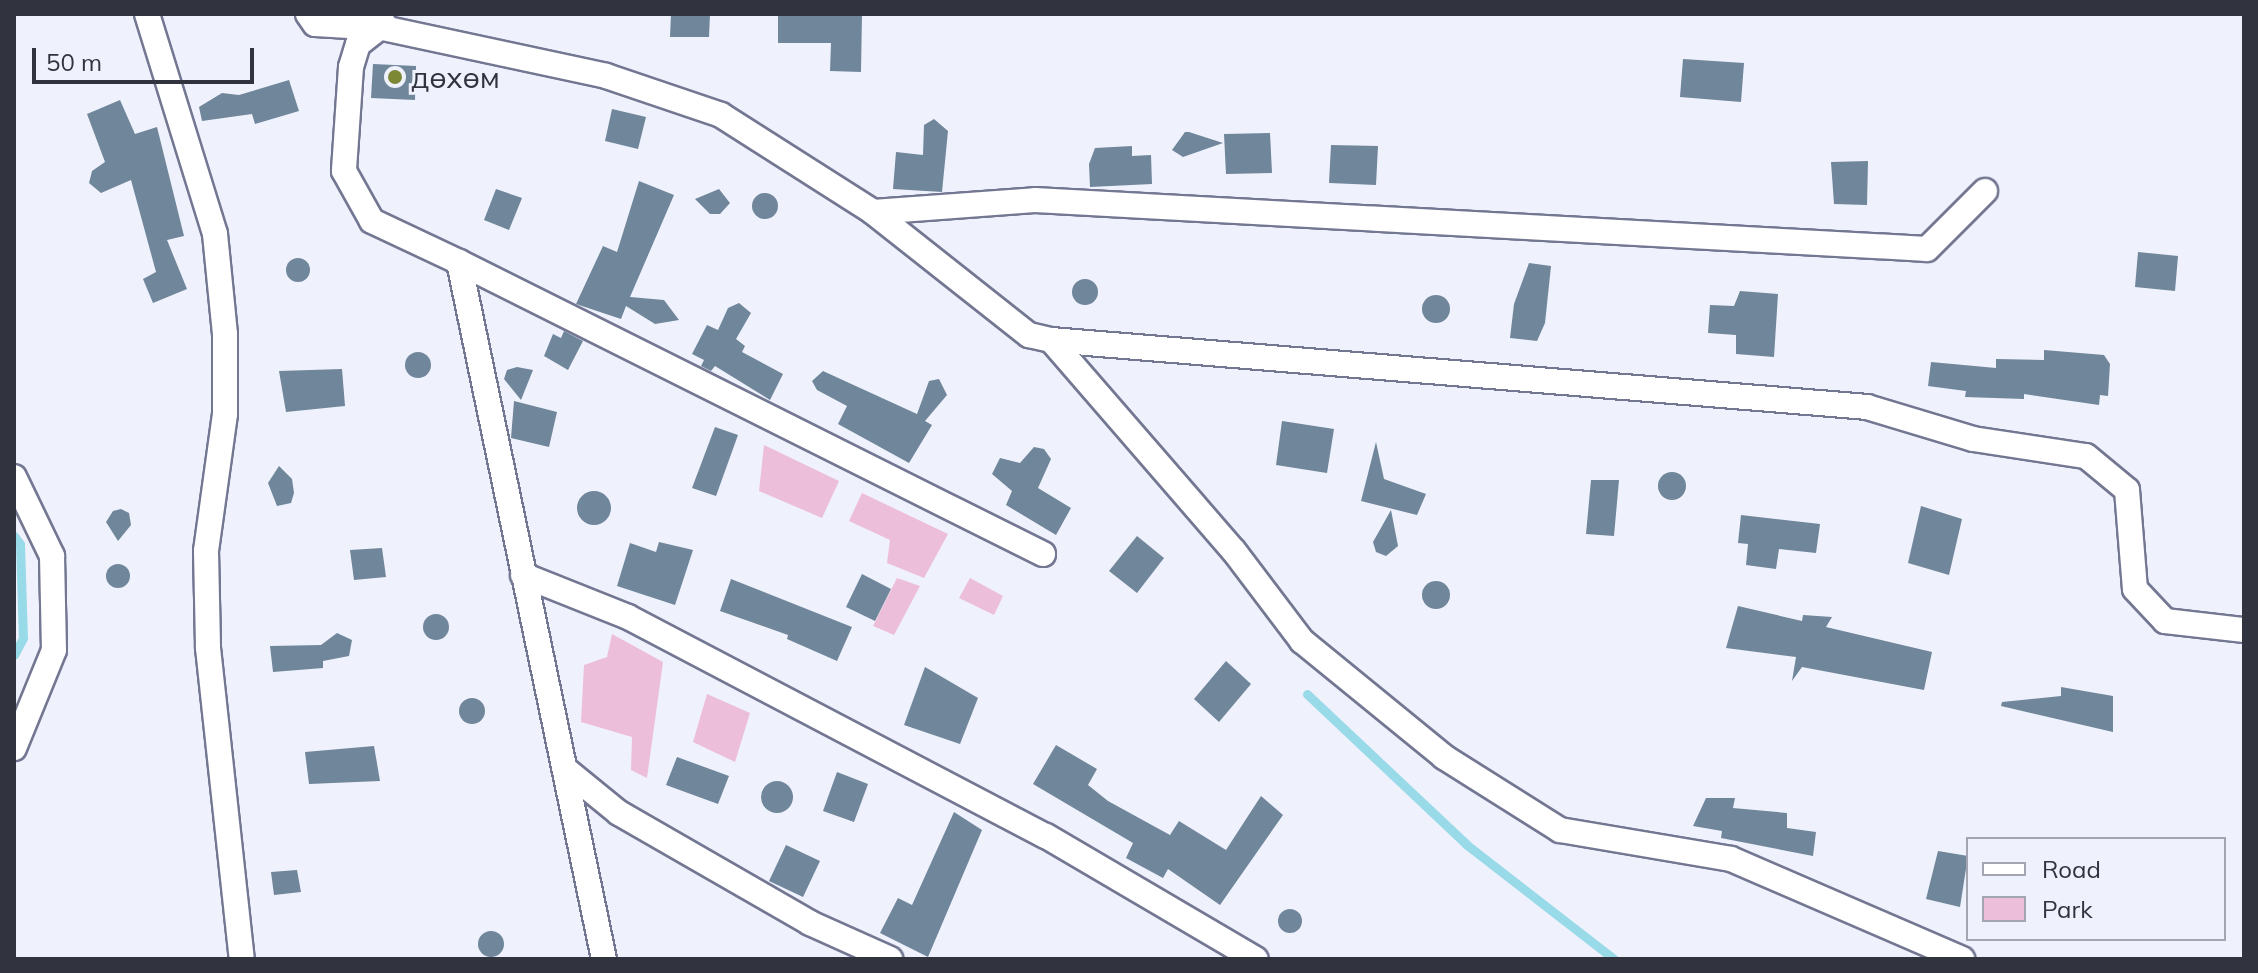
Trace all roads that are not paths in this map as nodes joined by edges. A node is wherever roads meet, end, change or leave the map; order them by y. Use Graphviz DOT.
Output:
graph roads {
  1 [pos="147,14"];
  2 [pos="308,14"];
  3 [pos="384,21"];
  4 [pos="1985,191"];
  5 [pos="873,212"];
  6 [pos="459,262"];
  7 [pos="1051,340"];
  8 [pos="14,477"];
  9 [pos="1043,554"];
  10 [pos="523,575"];
  11 [pos="2244,630"];
  12 [pos="14,748"];
  13 [pos="565,769"];
  14 [pos="242,959"];
  15 [pos="604,959"];
  16 [pos="890,959"];
  17 [pos="1256,959"];
  18 [pos="1962,959"];
  1 -- 14 [label="street"];
  2 -- 3 [label="street"];
  3 -- 5 [label="street"];
  3 -- 6 [label="street"];
  4 -- 5 [label="street"];
  5 -- 7 [label="street"];
  6 -- 9 [label="street"];
  6 -- 10 [label="street"];
  7 -- 11 [label="street"];
  7 -- 18 [label="street"];
  8 -- 12 [label="street"];
  10 -- 13 [label="street"];
  10 -- 17 [label="street"];
  13 -- 15 [label="street"];
  13 -- 16 [label="street"];
}
